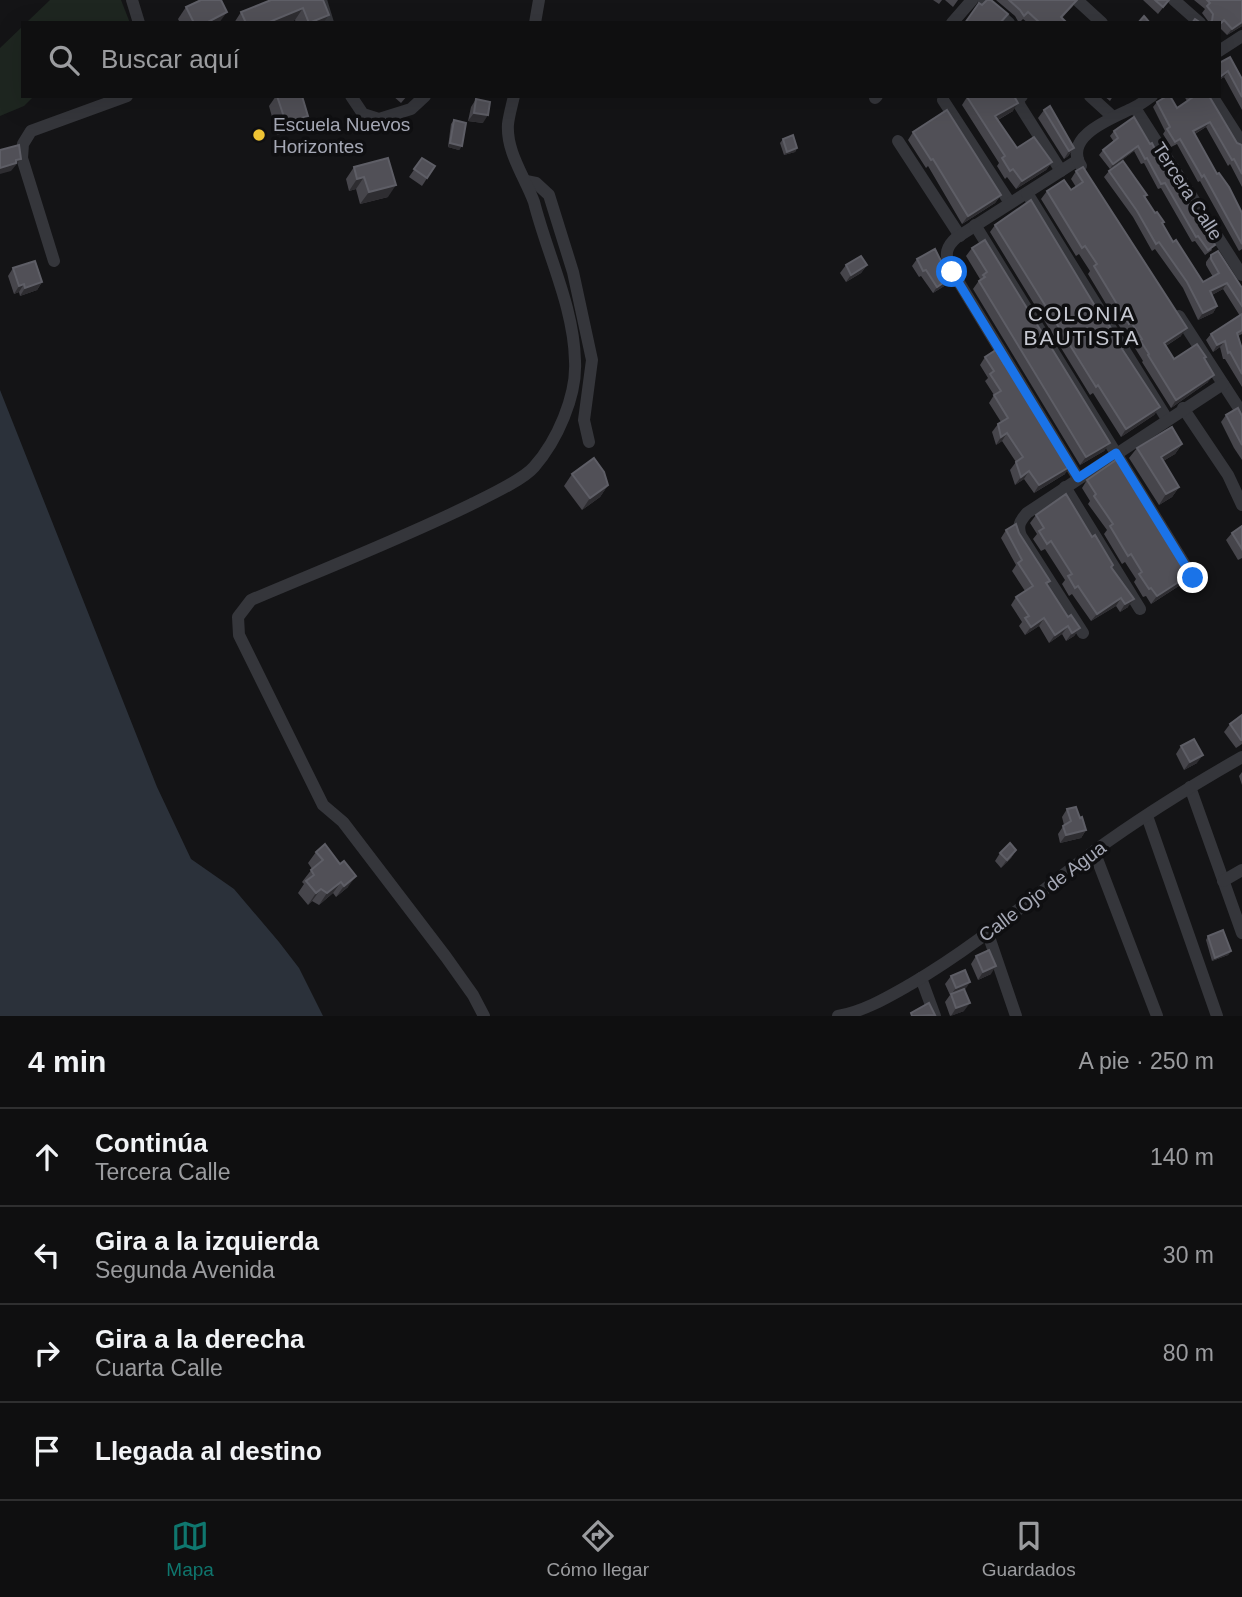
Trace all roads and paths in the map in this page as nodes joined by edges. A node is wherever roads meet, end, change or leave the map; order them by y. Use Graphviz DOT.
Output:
graph roads {
  1 [pos="132,0"];
  2 [pos="321,0"];
  3 [pos="539,0"];
  4 [pos="972,0"];
  5 [pos="983,0"];
  6 [pos="1077,0"];
  7 [pos="1174,0"];
  8 [pos="138,21"];
  9 [pos="327,21"];
  10 [pos="534,21"];
  11 [pos="954,21"];
  12 [pos="1007,21"];
  13 [pos="1100,21"];
  14 [pos="1197,21"];
  15 [pos="1242,36"];
  16 [pos="1221,46"];
  17 [pos="122,98"];
  18 [pos="352,98"];
  19 [pos="423,98"];
  20 [pos="514,98"];
  21 [pos="1020,98"];
  22 [pos="1092,98"];
  23 [pos="1149,98"];
  24 [pos="1213,98"];
  25 [pos="943,100"];
  26 [pos="1135,108"];
  27 [pos="1113,117"];
  28 [pos="898,141"];
  29 [pos="1242,144"];
  30 [pos="1078,160"];
  31 [pos="1061,171"];
  32 [pos="1085,171"];
  33 [pos="526,181"];
  34 [pos="1027,192"];
  35 [pos="1010,203"];
  36 [pos="975,225"];
  37 [pos="960,236"];
  38 [pos="54,261"];
  39 [pos="1242,275"];
  40 [pos="1168,300"];
  41 [pos="1223,384"];
  42 [pos="1240,405"];
  43 [pos="1183,408"];
  44 [pos="1167,419"];
  45 [pos="589,442"];
  46 [pos="1116,453"];
  47 [pos="1078,478"];
  48 [pos="1065,487"];
  49 [pos="1242,505"];
  50 [pos="1193,578"];
  51 [pos="1140,609"];
  52 [pos="1083,633"];
  53 [pos="1242,757"];
  54 [pos="1190,787"];
  55 [pos="1147,816"];
  56 [pos="1094,851"];
  57 [pos="1242,870"];
  58 [pos="1223,881"];
  59 [pos="988,933"];
  60 [pos="1242,933"];
  61 [pos="921,978"];
  62 [pos="845,1015"];
  63 [pos="484,1016"];
  64 [pos="935,1016"];
  65 [pos="1016,1016"];
  66 [pos="1157,1016"];
  67 [pos="1217,1016"];
  1 -- 8 [label="street"];
  2 -- 9 [label="street"];
  3 -- 10 [label="street"];
  4 -- 11 [label="street"];
  5 -- 12 [label="street"];
  6 -- 13 [label="street"];
  7 -- 14 [label="street"];
  15 -- 16 [label="street"];
  17 -- 38 [label="street"];
  18 -- 19 [label="street"];
  20 -- 33 [label="street"];
  21 -- 31 [label="street"];
  22 -- 27 [label="street"];
  23 -- 26 [label="street"];
  24 -- 29 [label="street"];
  25 -- 35 [label="street"];
  26 -- 27 [label="street"];
  26 -- 39 [label="street, Tercera Calle"];
  27 -- 30 [label="street"];
  28 -- 37 [label="street"];
  30 -- 31 [label="street"];
  30 -- 32 [label="street"];
  31 -- 34 [label="street"];
  33 -- 45 [label="street"];
  33 -- 63 [label="street"];
  34 -- 35 [label="street"];
  34 -- 44 [label="street"];
  35 -- 36 [label="street"];
  36 -- 37 [label="street"];
  36 -- 46 [label="street"];
  37 -- 47 [label="street"];
  40 -- 41 [label="street"];
  41 -- 42 [label="street"];
  41 -- 43 [label="street"];
  43 -- 44 [label="street"];
  43 -- 49 [label="street"];
  44 -- 46 [label="street"];
  46 -- 47 [label="street"];
  46 -- 50 [label="street"];
  47 -- 48 [label="street"];
  48 -- 51 [label="street"];
  48 -- 52 [label="street"];
  53 -- 54 [label="street, Calle Ojo de Agua"];
  54 -- 55 [label="street, Calle Ojo de Agua"];
  54 -- 58 [label="street"];
  55 -- 56 [label="street, Calle Ojo de Agua"];
  55 -- 67 [label="street"];
  56 -- 59 [label="street, Calle Ojo de Agua"];
  56 -- 66 [label="street"];
  57 -- 58 [label="street"];
  58 -- 60 [label="street"];
  59 -- 61 [label="street, Calle Ojo de Agua"];
  59 -- 65 [label="street"];
  61 -- 62 [label="street, Calle Ojo de Agua"];
  61 -- 64 [label="street"];
}
